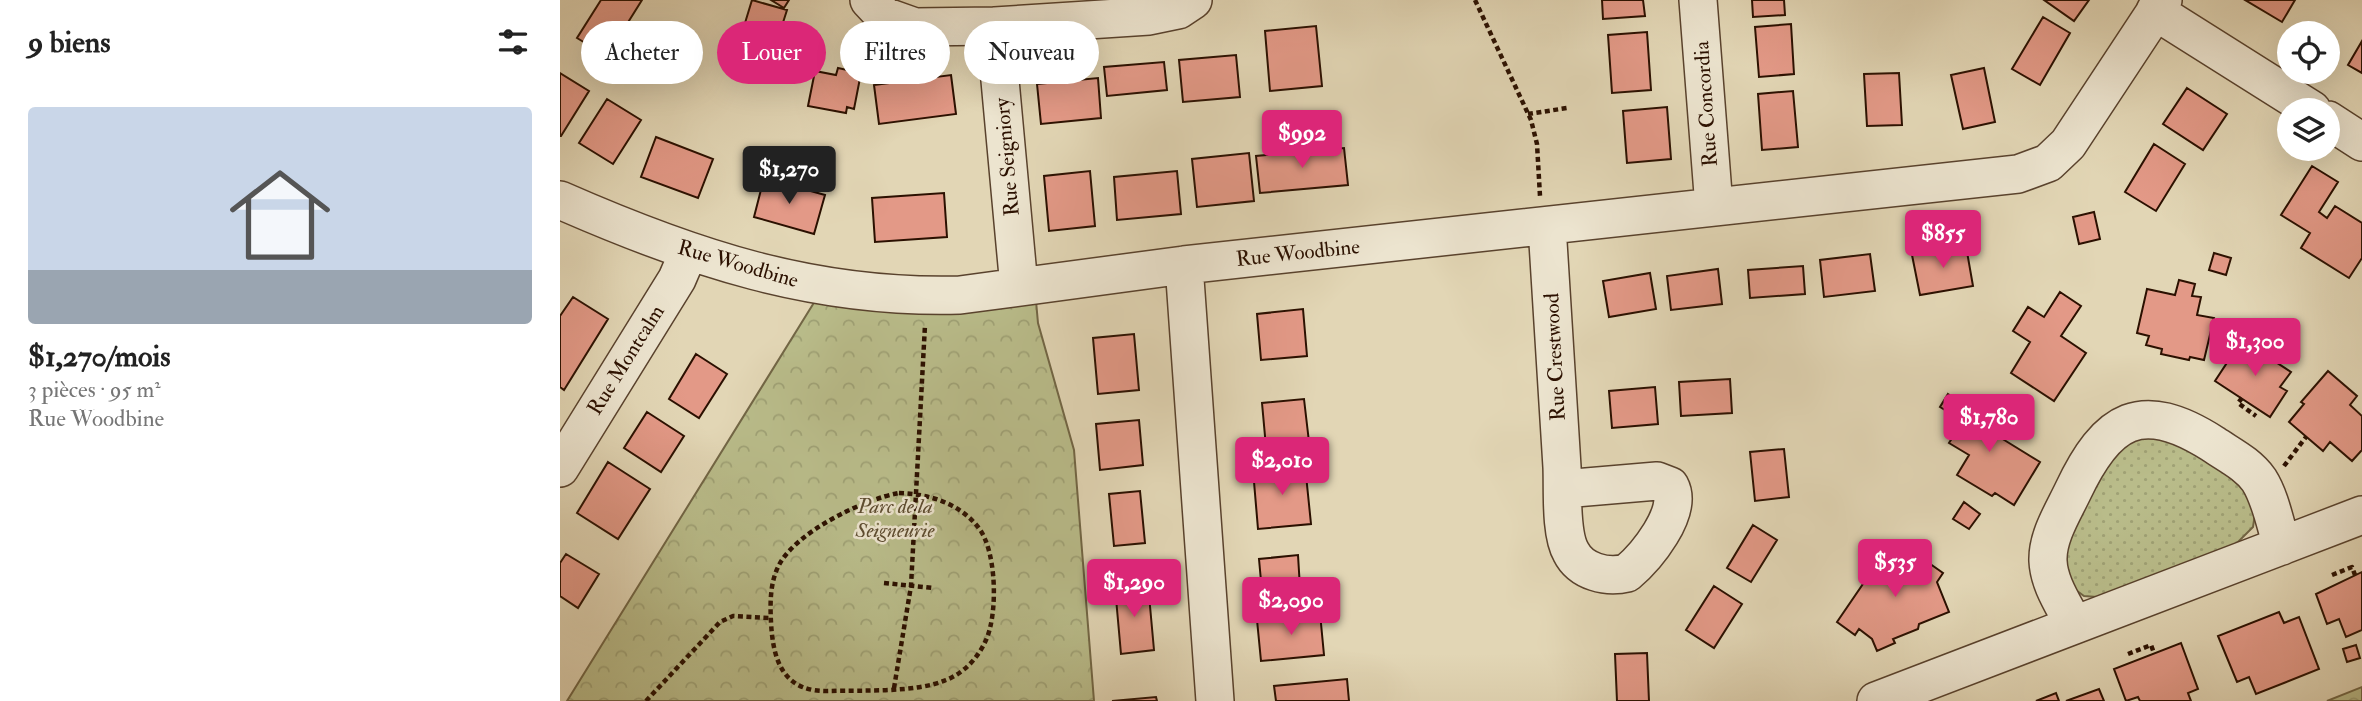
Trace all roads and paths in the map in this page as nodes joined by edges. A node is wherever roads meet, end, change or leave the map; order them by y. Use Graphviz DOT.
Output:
graph roads {
  1 [pos="869,0"];
  2 [pos="1193,0"];
  3 [pos="1475,0"];
  4 [pos="1699,0"];
  5 [pos="2159,6"];
  6 [pos="1066,21"];
  7 [pos="964,26"];
  8 [pos="1000,84"];
  9 [pos="2294,98"];
  10 [pos="1567,108"];
  11 [pos="1528,114"];
  12 [pos="2340,128"];
  13 [pos="2362,142"];
  14 [pos="560,200"];
  15 [pos="1714,207"];
  16 [pos="1544,213"];
  17 [pos="689,251"];
  18 [pos="1184,265"];
  19 [pos="1019,287"];
  20 [pos="925,323"];
  21 [pos="2242,398"];
  22 [pos="2256,416"];
  23 [pos="560,468"];
  24 [pos="1563,489"];
  25 [pos="918,493"];
  26 [pos="2362,515"];
  27 [pos="2282,546"];
  28 [pos="2332,575"];
  29 [pos="2355,575"];
  30 [pos="884,583"];
  31 [pos="911,586"];
  32 [pos="933,587"];
  33 [pos="771,618"];
  34 [pos="2074,625"];
  35 [pos="2154,653"];
  36 [pos="2128,654"];
  37 [pos="894,688"];
  38 [pos="646,701"];
  39 [pos="1215,701"];
  40 [pos="1876,701"];
  1 -- 7 [label="street"];
  2 -- 6 [label="street"];
  3 -- 11 [label="path"];
  4 -- 15 [label="street, Rue Concordia"];
  5 -- 9 [label="street"];
  5 -- 15 [label="street, Rue Woodbine"];
  8 -- 19 [label="street, Rue Seigniory"];
  10 -- 11 [label="path"];
  11 -- 16 [label="path"];
  12 -- 13 [label="street"];
  14 -- 17 [label="street, Rue Woodbine"];
  15 -- 16 [label="street, Rue Woodbine"];
  16 -- 18 [label="street, Rue Woodbine"];
  16 -- 24 [label="street, Rue Crestwood"];
  17 -- 19 [label="street, Rue Woodbine"];
  17 -- 23 [label="street, Rue Montcalm"];
  18 -- 19 [label="street, Rue Woodbine"];
  18 -- 39 [label="street"];
  20 -- 25 [label="path"];
  21 -- 22 [label="path"];
  25 -- 31 [label="path"];
  25 -- 33 [label="path"];
  25 -- 37 [label="path"];
  26 -- 27 [label="street"];
  27 -- 34 [label="street"];
  27 -- 34 [label="street"];
  28 -- 29 [label="path"];
  30 -- 31 [label="path"];
  31 -- 32 [label="path"];
  31 -- 37 [label="path"];
  33 -- 37 [label="path"];
  33 -- 38 [label="path"];
  34 -- 40 [label="street"];
  35 -- 36 [label="path"];
}
